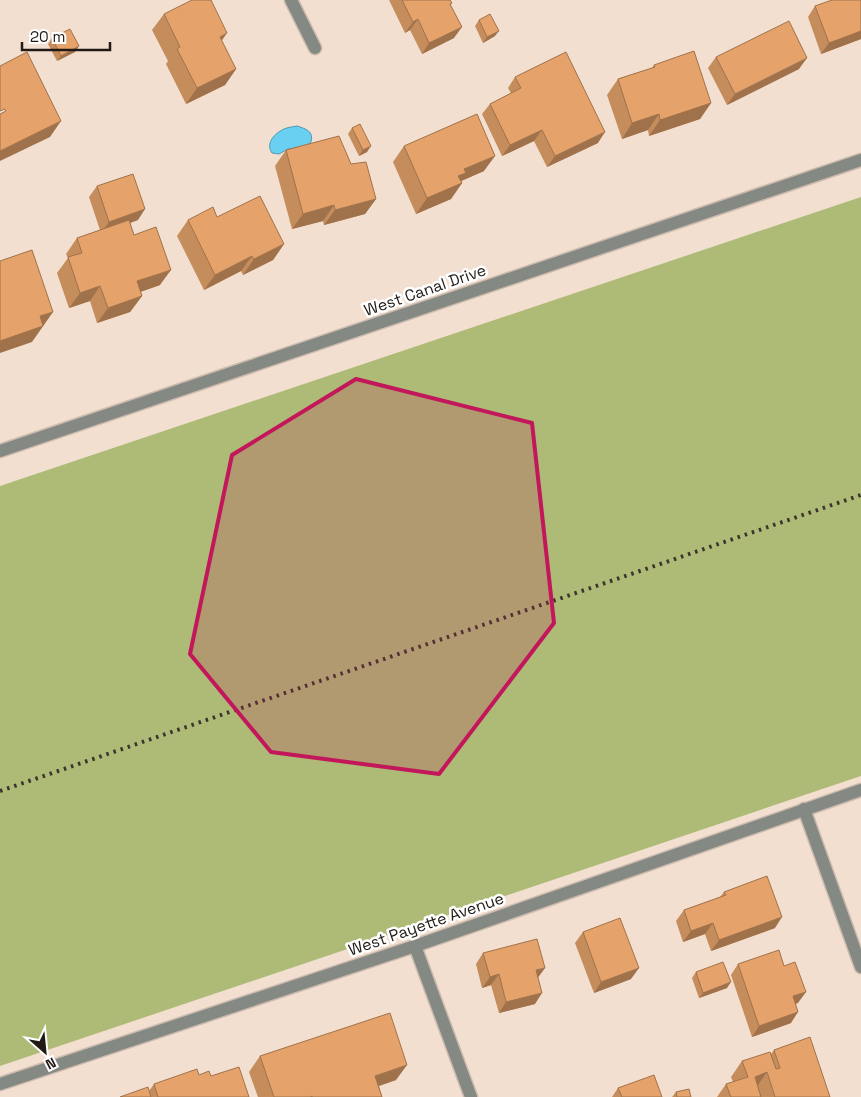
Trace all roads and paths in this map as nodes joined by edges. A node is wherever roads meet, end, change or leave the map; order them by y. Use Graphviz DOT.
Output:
graph roads {
  1 [pos="291,0"];
  2 [pos="315,48"];
  3 [pos="861,160"];
  4 [pos="0,451"];
  5 [pos="861,790"];
  6 [pos="804,809"];
  7 [pos="415,946"];
  8 [pos="861,967"];
  9 [pos="0,1084"];
  10 [pos="470,1097"];
  1 -- 2 [label="street"];
  3 -- 4 [label="street, West Canal Drive"];
  5 -- 6 [label="street, West Payette Avenue"];
  6 -- 7 [label="street, West Payette Avenue"];
  6 -- 8 [label="street"];
  7 -- 9 [label="street, West Payette Avenue"];
  7 -- 10 [label="street"];
}
